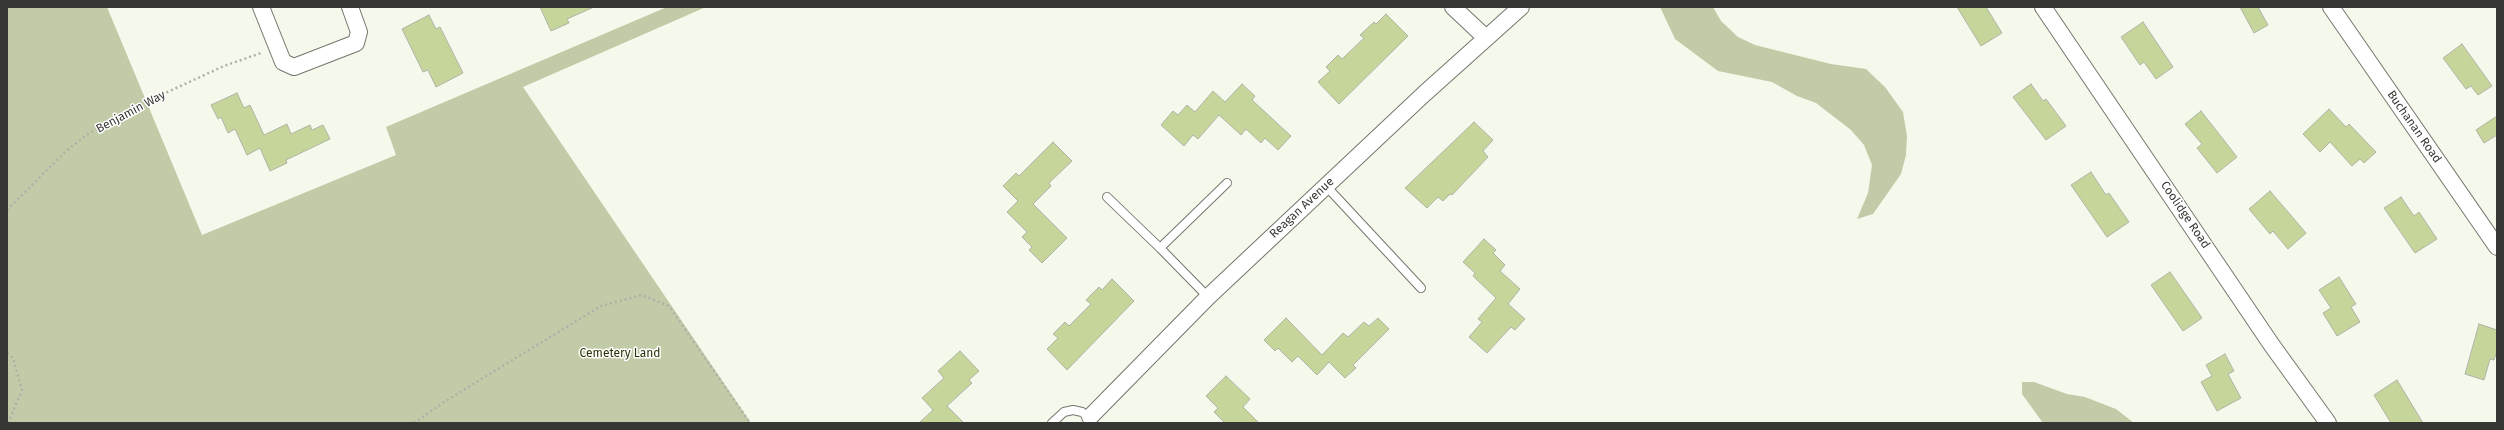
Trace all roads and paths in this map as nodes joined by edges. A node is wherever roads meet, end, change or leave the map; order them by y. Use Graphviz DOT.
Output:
graph roads {
  1 [pos="261,7"];
  2 [pos="350,7"];
  3 [pos="1453,7"];
  4 [pos="1521,7"];
  5 [pos="2043,7"];
  6 [pos="2332,7"];
  7 [pos="1486,38"];
  8 [pos="276,48"];
  9 [pos="1226,183"];
  10 [pos="1326,186"];
  11 [pos="1107,197"];
  12 [pos="7,210"];
  13 [pos="2497,247"];
  14 [pos="1160,248"];
  15 [pos="1421,288"];
  16 [pos="1208,297"];
  17 [pos="7,353"];
  18 [pos="1092,420"];
  19 [pos="8,423"];
  20 [pos="414,423"];
  21 [pos="750,423"];
  22 [pos="1052,423"];
  23 [pos="2328,423"];
  1 -- 8 [label="street"];
  2 -- 8 [label="street"];
  3 -- 7 [label="street"];
  4 -- 7 [label="street, Reagan Avenue"];
  5 -- 23 [label="street, Coolidge Road"];
  6 -- 13 [label="street, Buchanan Road"];
  7 -- 10 [label="street, Reagan Avenue"];
  8 -- 12 [label="path, Benjamin Way"];
  9 -- 14 [label="lane"];
  10 -- 15 [label="lane"];
  10 -- 16 [label="street, Reagan Avenue"];
  11 -- 14 [label="lane"];
  14 -- 16 [label="lane"];
  16 -- 18 [label="street, Reagan Avenue"];
  17 -- 19 [label="path"];
  18 -- 22 [label="lane"];
  20 -- 21 [label="path"];
}
